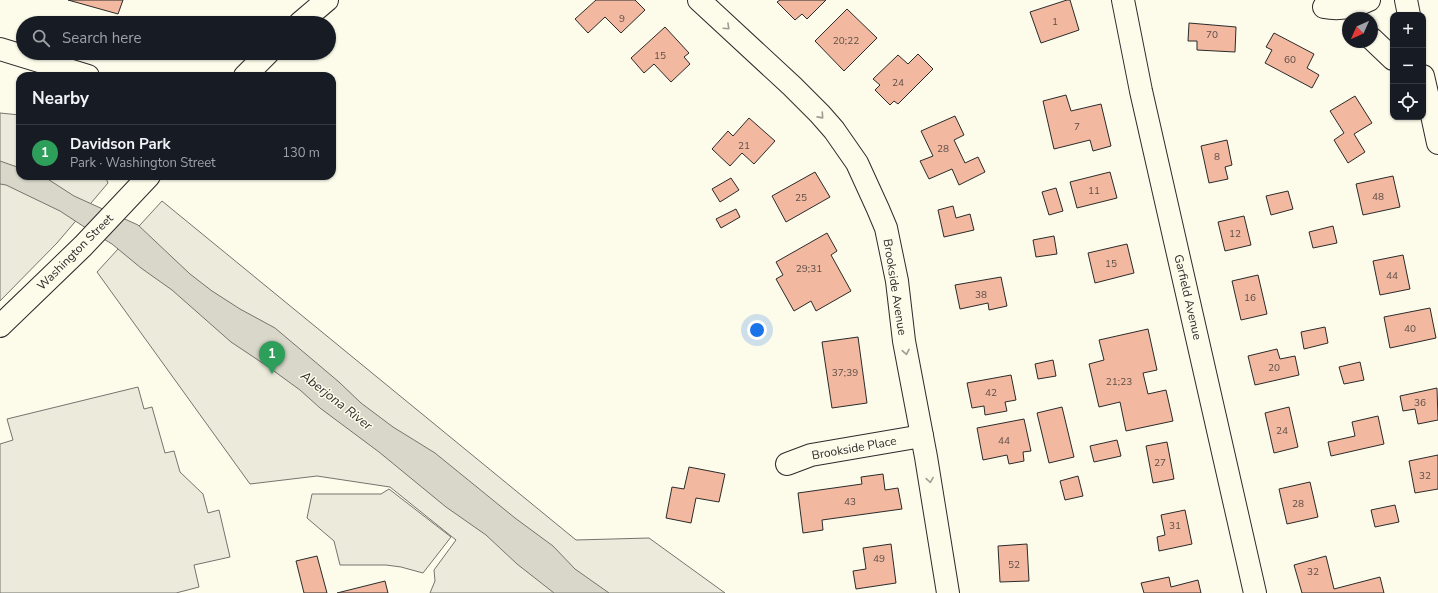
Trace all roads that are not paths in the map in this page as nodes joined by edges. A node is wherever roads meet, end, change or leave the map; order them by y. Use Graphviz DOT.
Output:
graph roads {
  1 [pos="327,0"];
  2 [pos="698,0"];
  3 [pos="1123,0"];
  4 [pos="1369,0"];
  5 [pos="1406,0"];
  6 [pos="1317,3"];
  7 [pos="1409,12"];
  8 [pos="308,16"];
  9 [pos="1342,18"];
  10 [pos="1378,45"];
  11 [pos="0,49"];
  12 [pos="16,54"];
  13 [pos="1390,56"];
  14 [pos="36,60"];
  15 [pos="261,60"];
  16 [pos="75,72"];
  17 [pos="249,72"];
  18 [pos="1426,102"];
  19 [pos="1438,144"];
  20 [pos="145,180"];
  21 [pos="0,326"];
  22 [pos="922,436"];
  23 [pos="787,464"];
  24 [pos="948,593"];
  25 [pos="1255,593"];
  1 -- 8 [label="street"];
  2 -- 22 [label="street, Brookside Avenue, one-way"];
  3 -- 25 [label="street, Garfield Avenue"];
  4 -- 6 [label="street"];
  5 -- 7 [label="street"];
  6 -- 9 [label="street"];
  10 -- 13 [label="street"];
  11 -- 12 [label="street"];
  14 -- 16 [label="street"];
  15 -- 17 [label="street"];
  18 -- 19 [label="street"];
  20 -- 21 [label="street, Washington Street"];
  22 -- 23 [label="street, Brookside Place"];
  22 -- 24 [label="street, Brookside Avenue, one-way"];
}
